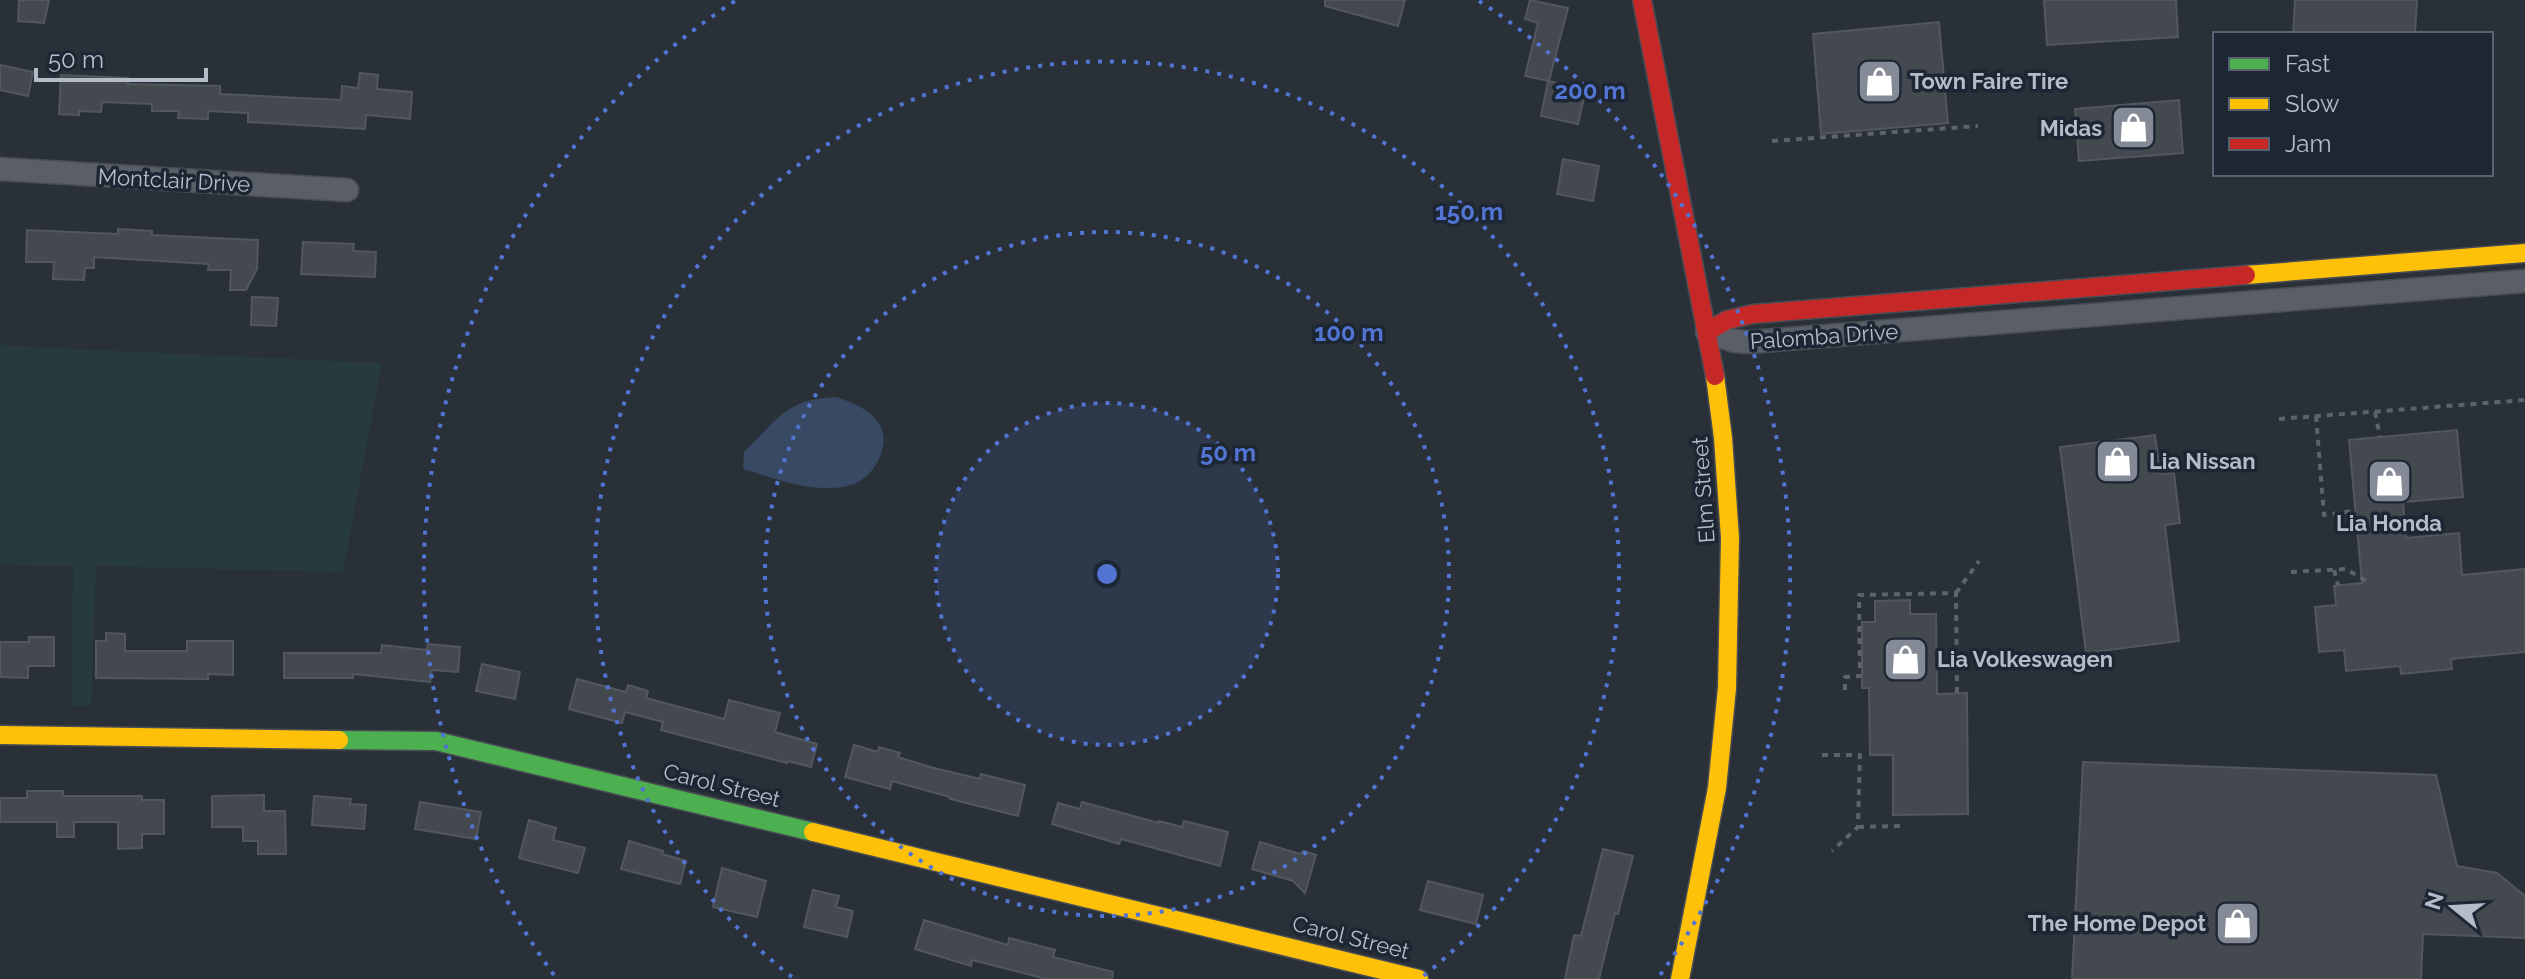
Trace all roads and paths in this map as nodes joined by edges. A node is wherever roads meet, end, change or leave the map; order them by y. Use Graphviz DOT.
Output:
graph roads {
  1 [pos="1642,0"];
  2 [pos="1978,126"];
  3 [pos="1772,141"];
  4 [pos="0,169"];
  5 [pos="347,190"];
  6 [pos="2525,253"];
  7 [pos="2525,281"];
  8 [pos="1707,332"];
  9 [pos="2525,400"];
  10 [pos="2375,412"];
  11 [pos="2316,416"];
  12 [pos="2279,419"];
  13 [pos="2380,437"];
  14 [pos="2355,511"];
  15 [pos="1979,561"];
  16 [pos="2334,570"];
  17 [pos="2291,572"];
  18 [pos="2368,582"];
  19 [pos="2338,585"];
  20 [pos="1956,593"];
  21 [pos="1845,690"];
  22 [pos="1957,693"];
  23 [pos="0,735"];
  24 [pos="1822,755"];
  25 [pos="1903,826"];
  26 [pos="1858,827"];
  27 [pos="1832,851"];
  28 [pos="1419,979"];
  29 [pos="1680,979"];
  1 -- 8 [label="street, Elm Street"];
  2 -- 3 [label="path"];
  4 -- 5 [label="street, Montclair Drive"];
  6 -- 8 [label="street, Palomba Drive"];
  7 -- 8 [label="street, Palomba Drive"];
  8 -- 29 [label="street, Elm Street"];
  9 -- 10 [label="path"];
  10 -- 11 [label="path"];
  10 -- 13 [label="path"];
  11 -- 12 [label="path"];
  11 -- 14 [label="path"];
  15 -- 20 [label="path"];
  16 -- 17 [label="path"];
  16 -- 18 [label="path"];
  16 -- 19 [label="path"];
  20 -- 21 [label="path"];
  20 -- 22 [label="path"];
  23 -- 28 [label="street, Carol Street"];
  24 -- 26 [label="path"];
  25 -- 26 [label="path"];
  26 -- 27 [label="path"];
}
